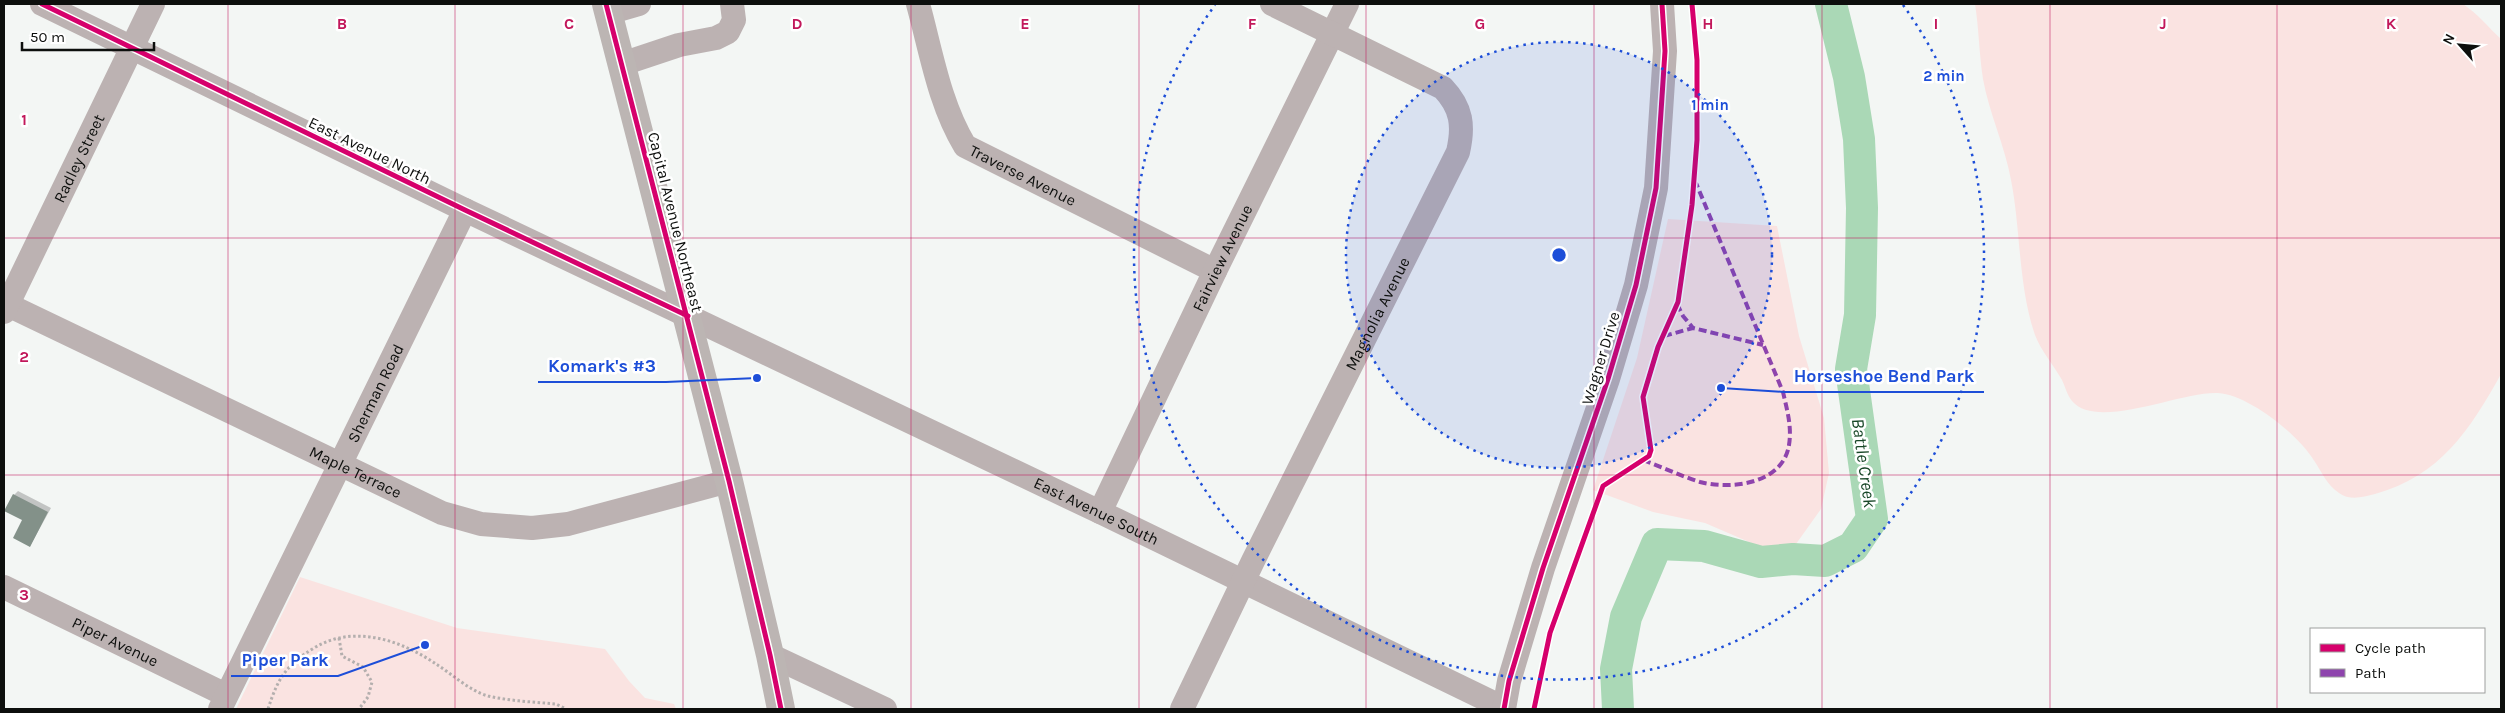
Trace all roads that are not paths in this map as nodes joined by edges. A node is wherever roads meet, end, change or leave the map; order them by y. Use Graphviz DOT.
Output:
graph roads {
  1 [pos="42,4"];
  2 [pos="153,4"];
  3 [pos="639,4"];
  4 [pos="732,4"];
  5 [pos="918,4"];
  6 [pos="1272,4"];
  7 [pos="1347,4"];
  8 [pos="1662,4"];
  9 [pos="607,8"];
  10 [pos="1332,34"];
  11 [pos="132,47"];
  12 [pos="622,64"];
  13 [pos="465,210"];
  14 [pos="1215,271"];
  15 [pos="5,307"];
  16 [pos="688,316"];
  17 [pos="338,464"];
  18 [pos="729,481"];
  19 [pos="1100,512"];
  20 [pos="1242,583"];
  21 [pos="4,587"];
  22 [pos="770,655"];
  23 [pos="223,702"];
  24 [pos="781,709"];
  25 [pos="885,709"];
  26 [pos="1182,709"];
  27 [pos="1504,709"];
  1 -- 11 [label="street, East Avenue North"];
  2 -- 11 [label="street, Radley Street"];
  3 -- 9 [label="street"];
  4 -- 12 [label="street"];
  5 -- 14 [label="street, Traverse Avenue"];
  6 -- 10 [label="street, Magnolia Avenue"];
  7 -- 10 [label="street, Fairview Avenue"];
  8 -- 27 [label="street, Wagner Drive"];
  9 -- 12 [label="main road, Capital Avenue Northeast"];
  10 -- 14 [label="street, Fairview Avenue"];
  10 -- 20 [label="street, Magnolia Avenue"];
  11 -- 13 [label="street, East Avenue North"];
  11 -- 15 [label="street, Radley Street"];
  12 -- 16 [label="main road, Capital Avenue Northeast"];
  13 -- 16 [label="street, East Avenue North"];
  13 -- 17 [label="street, Sherman Road"];
  14 -- 19 [label="street, Fairview Avenue"];
  15 -- 17 [label="street, Maple Terrace"];
  16 -- 18 [label="main road, Capital Avenue Northeast"];
  16 -- 19 [label="street, East Avenue South"];
  17 -- 18 [label="street, Maple Terrace"];
  17 -- 23 [label="street, Sherman Road"];
  18 -- 22 [label="main road, Capital Avenue Northeast"];
  19 -- 20 [label="street, East Avenue South"];
  20 -- 26 [label="street, Magnolia Avenue"];
  20 -- 27 [label="street, East Avenue South"];
  21 -- 23 [label="street, Piper Avenue"];
  22 -- 24 [label="main road, Capital Avenue Northeast"];
  22 -- 25 [label="street"];
}
